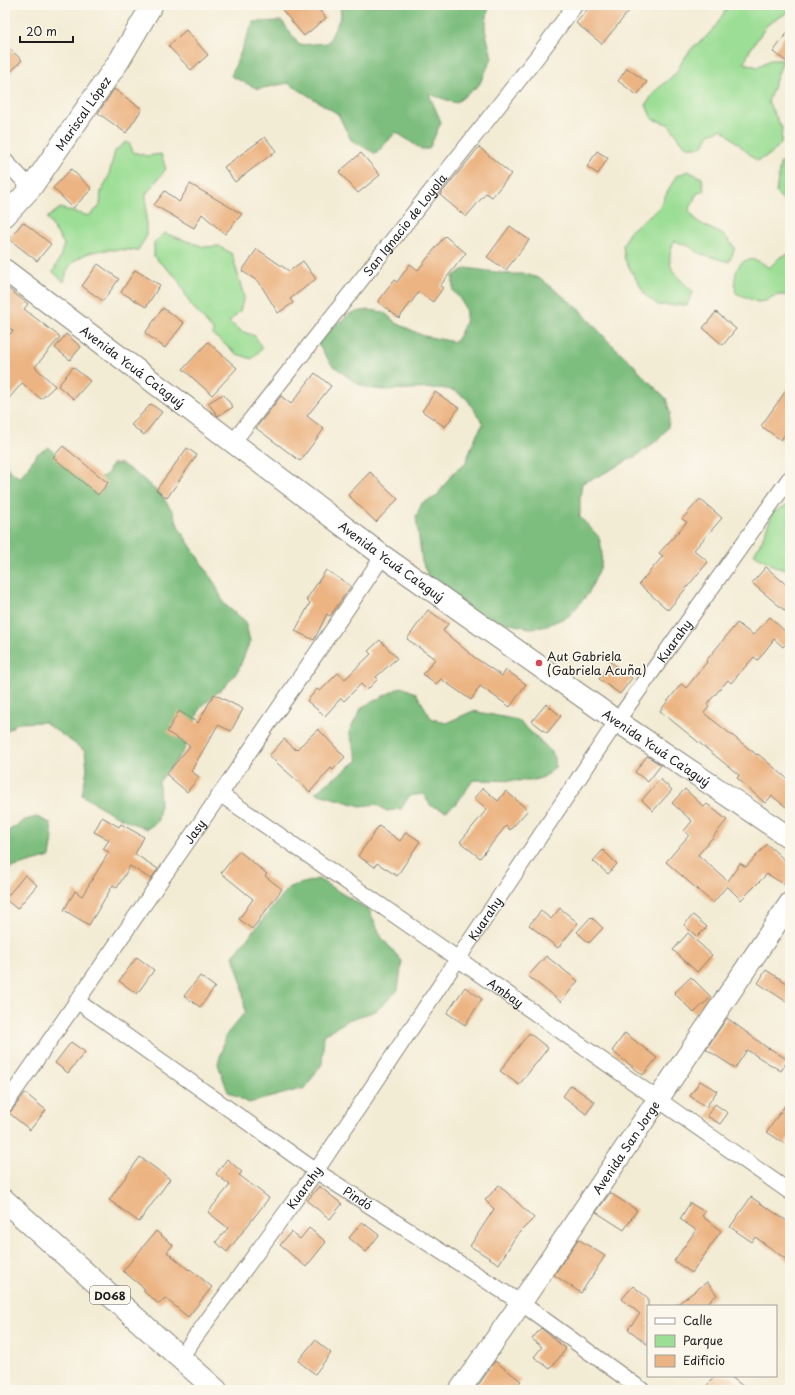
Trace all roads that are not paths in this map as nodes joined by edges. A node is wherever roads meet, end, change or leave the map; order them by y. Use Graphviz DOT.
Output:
graph roads {
  1 [pos="152,5"];
  2 [pos="575,5"];
  3 [pos="5,161"];
  4 [pos="31,188"];
  5 [pos="5,216"];
  6 [pos="5,270"];
  7 [pos="233,442"];
  8 [pos="789,479"];
  9 [pos="383,556"];
  10 [pos="617,721"];
  11 [pos="220,794"];
  12 [pos="790,838"];
  13 [pos="790,902"];
  14 [pos="458,959"];
  15 [pos="77,1001"];
  16 [pos="658,1100"];
  17 [pos="5,1105"];
  18 [pos="316,1171"];
  19 [pos="790,1192"];
  20 [pos="5,1201"];
  21 [pos="521,1304"];
  22 [pos="180,1358"];
  23 [pos="216,1390"];
  24 [pos="460,1390"];
  25 [pos="642,1390"];
  1 -- 4 [label="street, Mariscal López"];
  2 -- 7 [label="street, San Ignacio de Loyola"];
  3 -- 4 [label="street"];
  4 -- 5 [label="street, Mariscal López"];
  6 -- 7 [label="street, Avenida Ycuá Ca'aguý"];
  7 -- 9 [label="street, Avenida Ycuá Ca'aguý"];
  8 -- 10 [label="street, Kuarahy"];
  9 -- 10 [label="street, Avenida Ycuá Ca'aguý"];
  9 -- 11 [label="street, Jasy"];
  10 -- 12 [label="street, Avenida Ycuá Ca'aguý"];
  10 -- 14 [label="street, Kuarahy"];
  11 -- 14 [label="street, Ambay"];
  11 -- 15 [label="street, Jasy"];
  13 -- 16 [label="street, Avenida San Jorge"];
  14 -- 16 [label="street, Ambay"];
  14 -- 18 [label="street, Kuarahy"];
  15 -- 17 [label="street, Jasy"];
  15 -- 18 [label="street, Pindó"];
  16 -- 19 [label="street, Ambay"];
  16 -- 21 [label="street, Avenida San Jorge"];
  18 -- 21 [label="street, Pindó"];
  18 -- 22 [label="street, Kuarahy"];
  20 -- 22 [label="main road, D068"];
  21 -- 24 [label="street, Avenida San Jorge"];
  21 -- 25 [label="street, Pindó"];
  22 -- 23 [label="main road, D068"];
}
